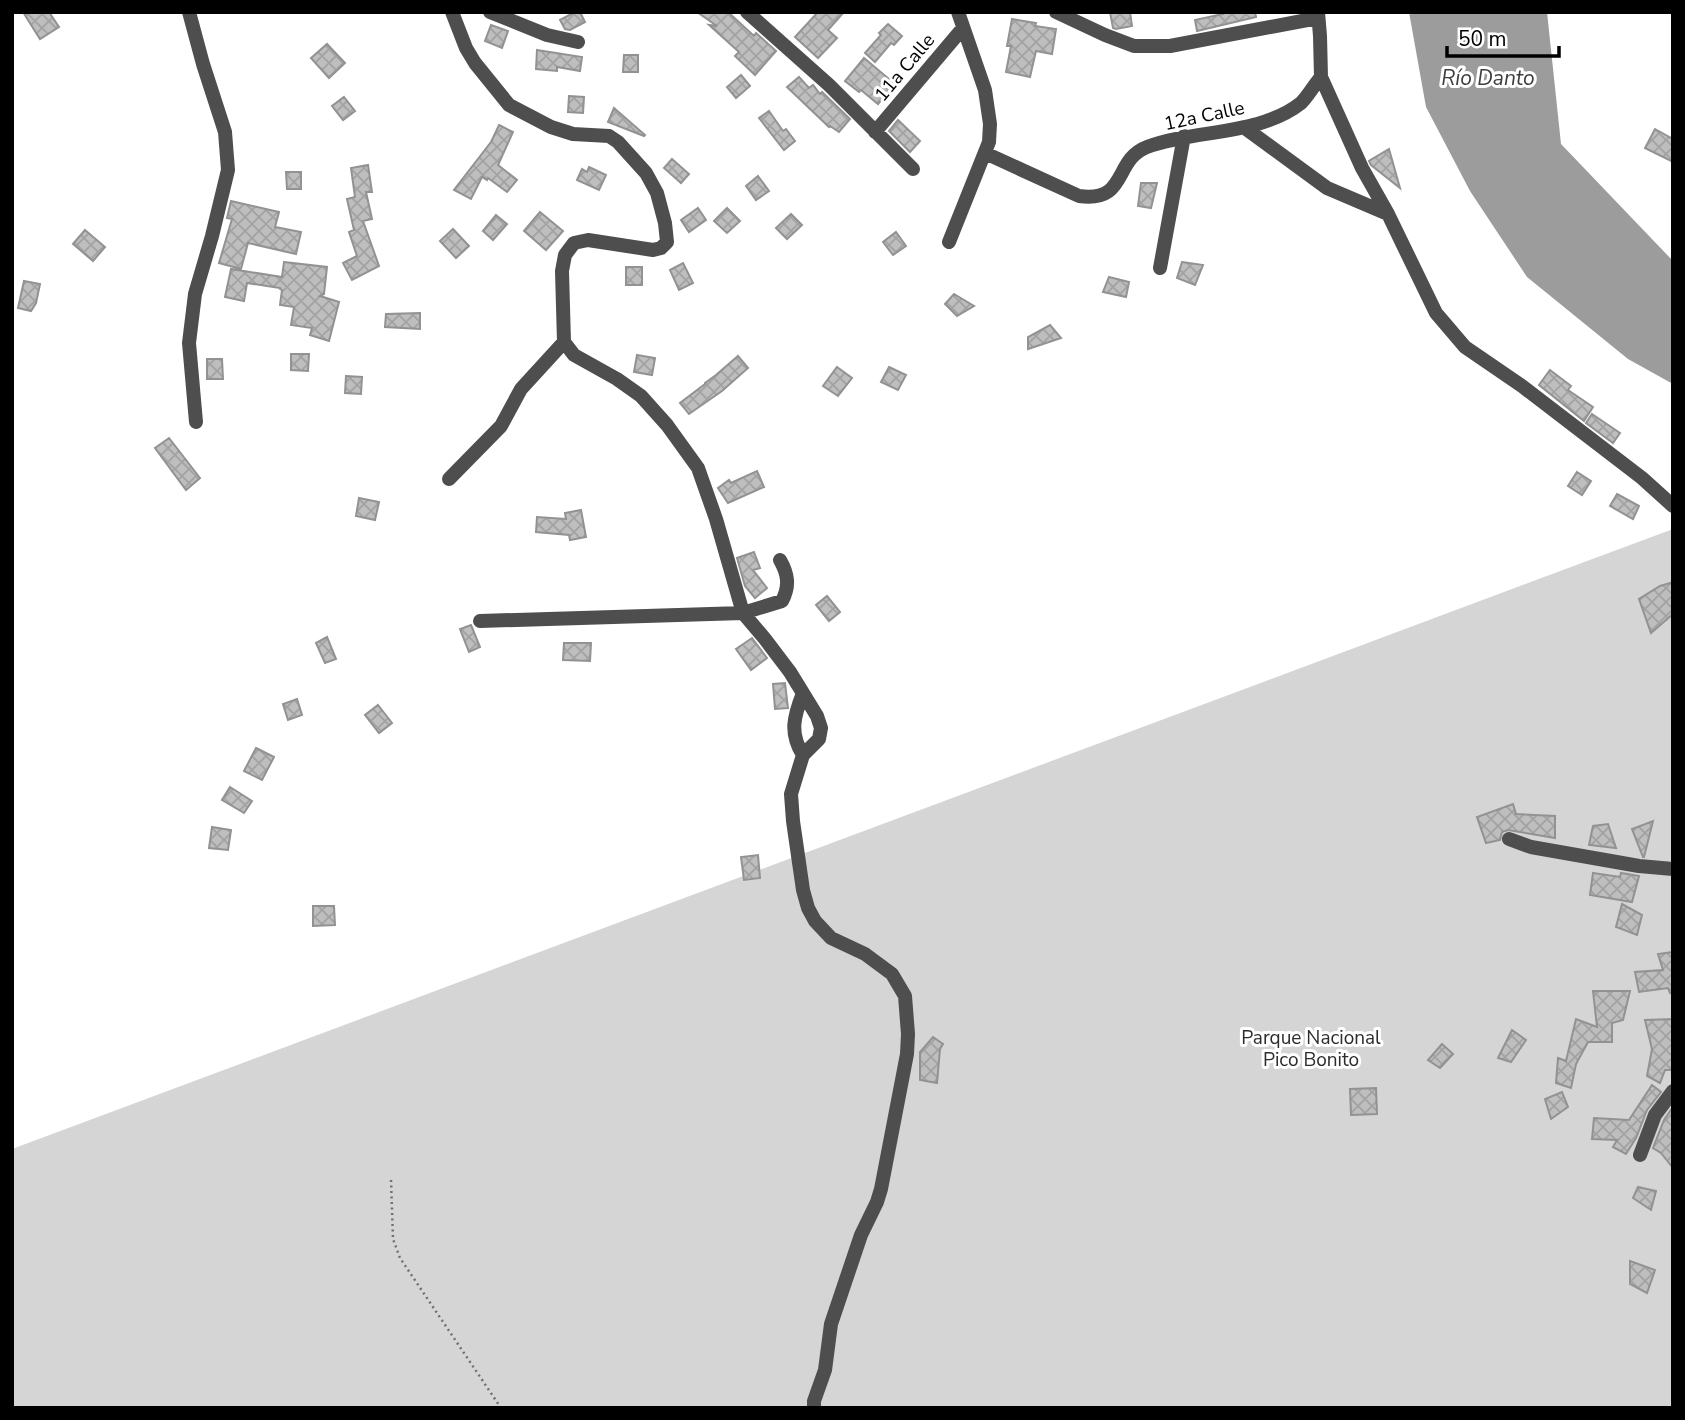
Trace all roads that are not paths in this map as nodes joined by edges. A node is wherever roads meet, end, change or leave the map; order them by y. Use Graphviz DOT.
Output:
graph roads {
  1 [pos="189,12"];
  2 [pos="452,12"];
  3 [pos="490,12"];
  4 [pos="747,12"];
  5 [pos="958,12"];
  6 [pos="1056,12"];
  7 [pos="1318,15"];
  8 [pos="962,28"];
  9 [pos="578,43"];
  10 [pos="1321,77"];
  11 [pos="1245,128"];
  12 [pos="875,132"];
  13 [pos="1184,136"];
  14 [pos="985,153"];
  15 [pos="913,169"];
  16 [pos="1388,215"];
  17 [pos="948,242"];
  18 [pos="1160,268"];
  19 [pos="564,342"];
  20 [pos="196,422"];
  21 [pos="449,479"];
  22 [pos="1673,506"];
  23 [pos="780,560"];
  24 [pos="743,613"];
  25 [pos="480,621"];
  26 [pos="803,693"];
  27 [pos="803,755"];
  28 [pos="1509,839"];
  29 [pos="1673,869"];
  30 [pos="1673,1091"];
  31 [pos="1640,1155"];
  32 [pos="814,1408"];
  1 -- 20 [label="street"];
  2 -- 19 [label="street"];
  3 -- 9 [label="street"];
  4 -- 12 [label="street"];
  5 -- 8 [label="street"];
  6 -- 7 [label="street"];
  7 -- 10 [label="street"];
  8 -- 12 [label="street, 11a Calle"];
  8 -- 14 [label="street"];
  10 -- 11 [label="street, 12a Calle"];
  10 -- 16 [label="street"];
  11 -- 13 [label="street, 12a Calle"];
  11 -- 16 [label="street"];
  12 -- 15 [label="street"];
  13 -- 14 [label="street, 12a Calle"];
  13 -- 18 [label="street"];
  14 -- 17 [label="street"];
  16 -- 22 [label="street"];
  19 -- 21 [label="street"];
  19 -- 24 [label="street"];
  23 -- 24 [label="street"];
  24 -- 25 [label="street"];
  24 -- 26 [label="street"];
  26 -- 27 [label="street"];
  26 -- 27 [label="street"];
  27 -- 32 [label="street"];
  28 -- 29 [label="street"];
  30 -- 31 [label="street"];
}
